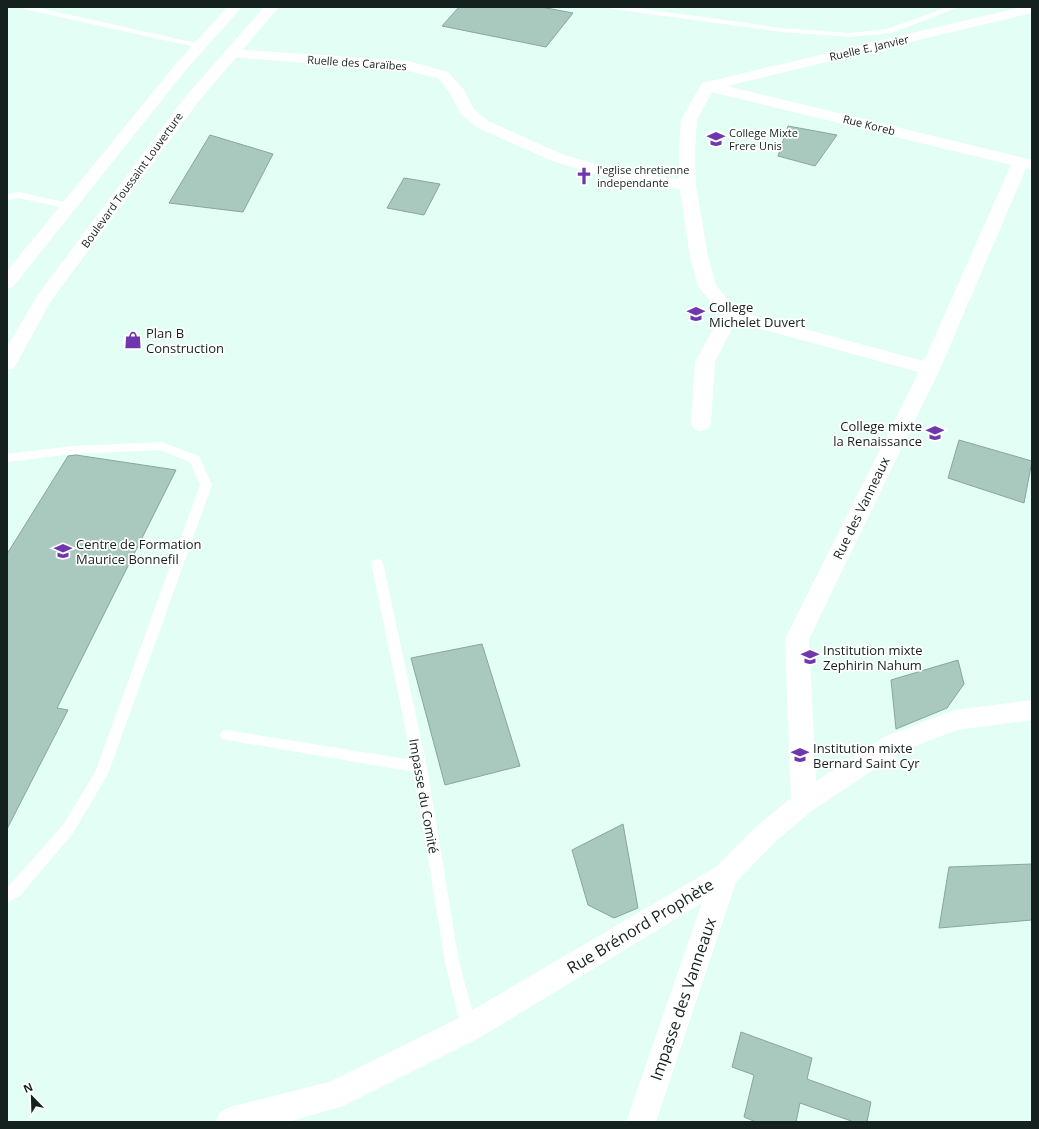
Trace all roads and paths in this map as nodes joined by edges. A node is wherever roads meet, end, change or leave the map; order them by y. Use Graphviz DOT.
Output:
graph roads {
  1 [pos="24,7"];
  2 [pos="235,7"];
  3 [pos="272,7"];
  4 [pos="613,7"];
  5 [pos="955,7"];
  6 [pos="1032,9"];
  7 [pos="1016,10"];
  8 [pos="200,46"];
  9 [pos="231,52"];
  10 [pos="707,86"];
  11 [pos="1026,164"];
  12 [pos="688,185"];
  13 [pos="7,197"];
  14 [pos="69,206"];
  15 [pos="7,283"];
  16 [pos="730,315"];
  17 [pos="7,364"];
  18 [pos="930,369"];
  19 [pos="701,424"];
  20 [pos="7,458"];
  21 [pos="378,564"];
  22 [pos="1032,710"];
  23 [pos="226,735"];
  24 [pos="420,767"];
  25 [pos="804,802"];
  26 [pos="725,875"];
  27 [pos="7,896"];
  28 [pos="469,1028"];
  29 [pos="230,1122"];
  30 [pos="641,1122"];
  1 -- 8 [label="lane"];
  2 -- 8 [label="street"];
  3 -- 9 [label="street, Boulevard Toussaint Louverture"];
  4 -- 5 [label="lane"];
  6 -- 7 [label="street, Ruelle E. Janvier"];
  7 -- 10 [label="street, Ruelle E. Janvier"];
  8 -- 14 [label="street"];
  9 -- 12 [label="street, Ruelle des Caraïbes"];
  9 -- 17 [label="street, Boulevard Toussaint Louverture"];
  10 -- 11 [label="street, Rue Koreb"];
  10 -- 12 [label="street"];
  11 -- 18 [label="street, Rue des Vanneaux"];
  12 -- 16 [label="street"];
  13 -- 14 [label="lane"];
  14 -- 15 [label="street"];
  16 -- 18 [label="street"];
  16 -- 19 [label="street"];
  18 -- 25 [label="street, Rue des Vanneaux"];
  20 -- 27 [label="lane"];
  21 -- 24 [label="lane, Impasse du Comité"];
  22 -- 25 [label="street, Rue Brénord Prophète"];
  23 -- 24 [label="lane"];
  24 -- 28 [label="lane, Impasse du Comité"];
  25 -- 26 [label="street, Rue Brénord Prophète"];
  26 -- 28 [label="street, Rue Brénord Prophète"];
  26 -- 30 [label="street, Impasse des Vanneaux"];
  28 -- 29 [label="street, Rue Brénord Prophète"];
}
